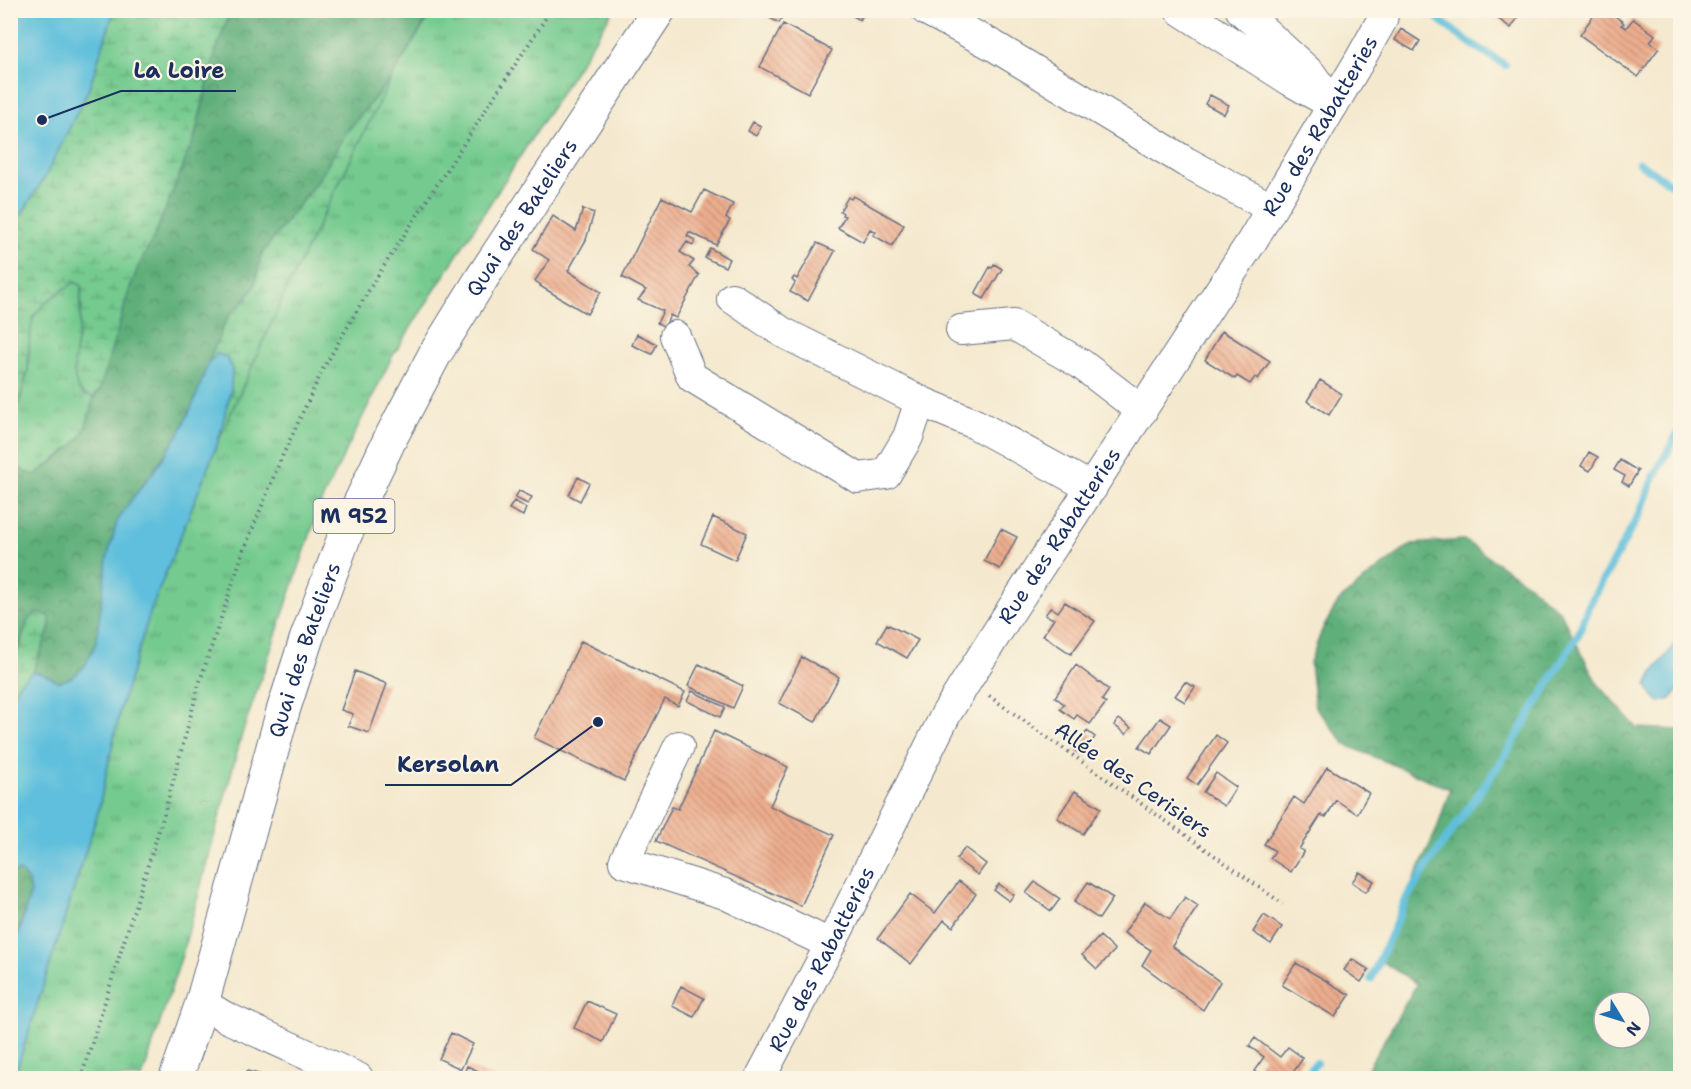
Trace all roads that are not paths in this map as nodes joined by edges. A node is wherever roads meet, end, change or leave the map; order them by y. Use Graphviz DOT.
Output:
graph roads {
  1 [pos="658,10"];
  2 [pos="926,10"];
  3 [pos="1180,10"];
  4 [pos="1241,10"];
  5 [pos="1384,10"];
  6 [pos="1333,105"];
  7 [pos="1271,208"];
  8 [pos="732,298"];
  9 [pos="961,330"];
  10 [pos="675,336"];
  11 [pos="920,401"];
  12 [pos="1142,411"];
  13 [pos="1092,488"];
  14 [pos="679,746"];
  15 [pos="830,944"];
  16 [pos="202,1003"];
  17 [pos="176,1078"];
  18 [pos="358,1078"];
  19 [pos="760,1078"];
  1 -- 16 [label="main road, Quai des Bateliers / M 952"];
  2 -- 7 [label="street"];
  3 -- 6 [label="street"];
  4 -- 6 [label="street"];
  5 -- 6 [label="street, Rue des Rabatteries"];
  6 -- 7 [label="street, Rue des Rabatteries"];
  7 -- 12 [label="street, Rue des Rabatteries"];
  8 -- 11 [label="street"];
  9 -- 12 [label="street"];
  10 -- 11 [label="street"];
  11 -- 13 [label="street"];
  12 -- 13 [label="street, Rue des Rabatteries"];
  13 -- 15 [label="street, Rue des Rabatteries"];
  14 -- 15 [label="street"];
  15 -- 19 [label="street, Rue des Rabatteries"];
  16 -- 17 [label="main road, Quai des Bateliers / M 952"];
  16 -- 18 [label="street"];
}
